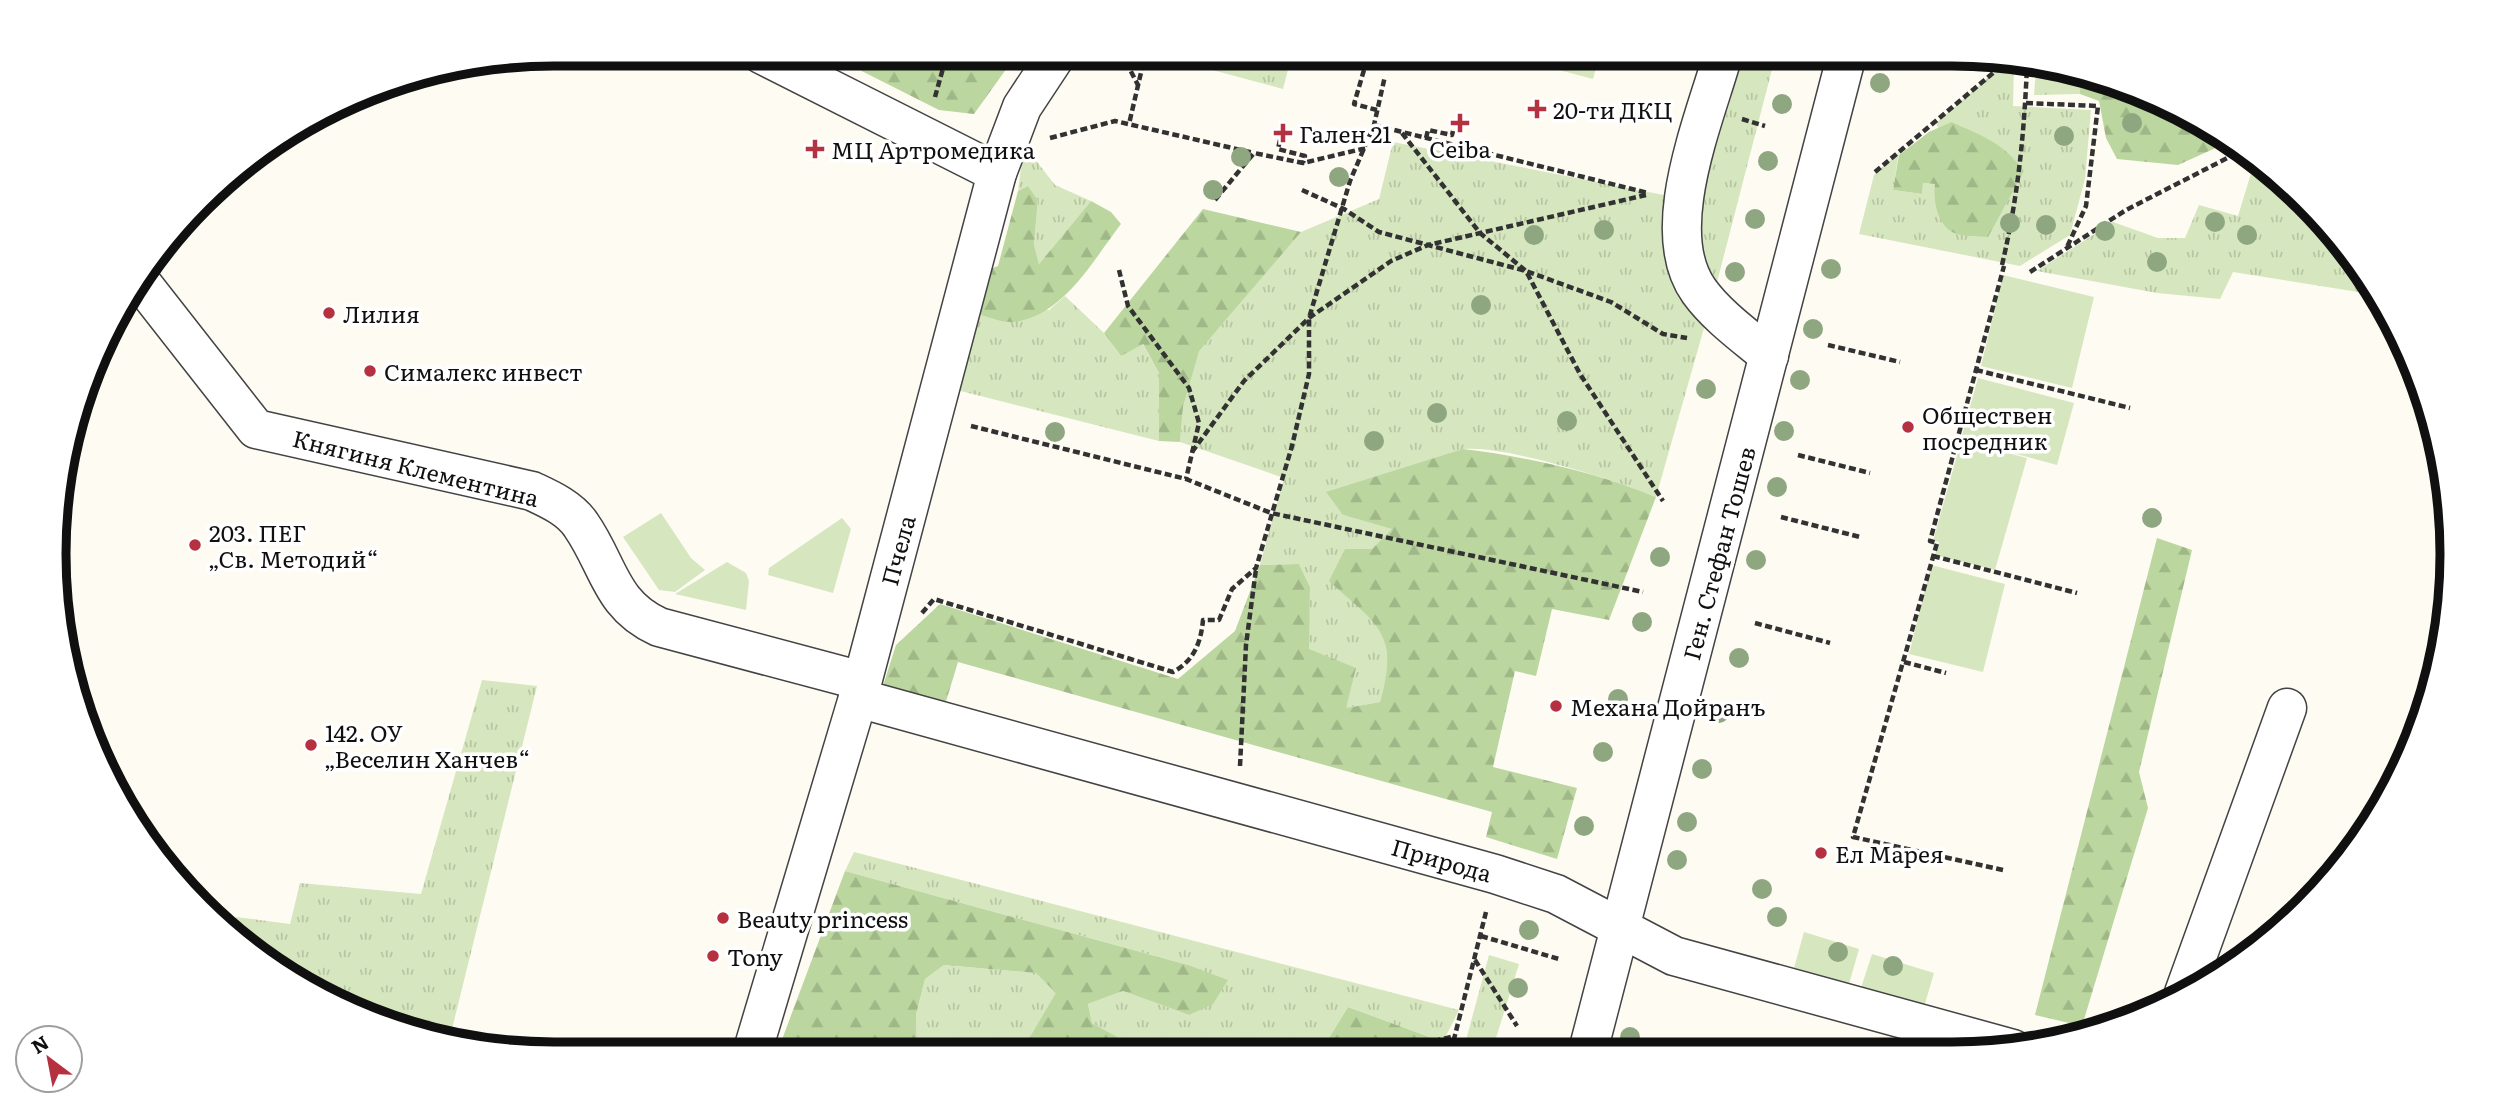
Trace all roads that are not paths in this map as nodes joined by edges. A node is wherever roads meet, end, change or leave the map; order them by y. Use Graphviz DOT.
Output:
graph roads {
  1 [pos="785,66"];
  2 [pos="1049,66"];
  3 [pos="1720,66"];
  4 [pos="1844,66"];
  5 [pos="997,173"];
  6 [pos="146,288"];
  7 [pos="1769,356"];
  8 [pos="860,690"];
  9 [pos="2287,708"];
  10 [pos="1621,930"];
  11 [pos="2188,981"];
  12 [pos="1981,1040"];
  13 [pos="755,1042"];
  14 [pos="1590,1042"];
  1 -- 5 [label="street"];
  2 -- 5 [label="street, Пчела"];
  3 -- 7 [label="street"];
  4 -- 7 [label="street, Ген. Стефан Тошев"];
  5 -- 8 [label="street, Пчела"];
  6 -- 8 [label="street, Княгиня Клементина"];
  7 -- 10 [label="street, Ген. Стефан Тошев"];
  8 -- 10 [label="street, Природа"];
  8 -- 13 [label="street, Пчела"];
  9 -- 11 [label="street"];
  10 -- 12 [label="street, Природа"];
  10 -- 14 [label="street, Ген. Стефан Тошев"];
}
